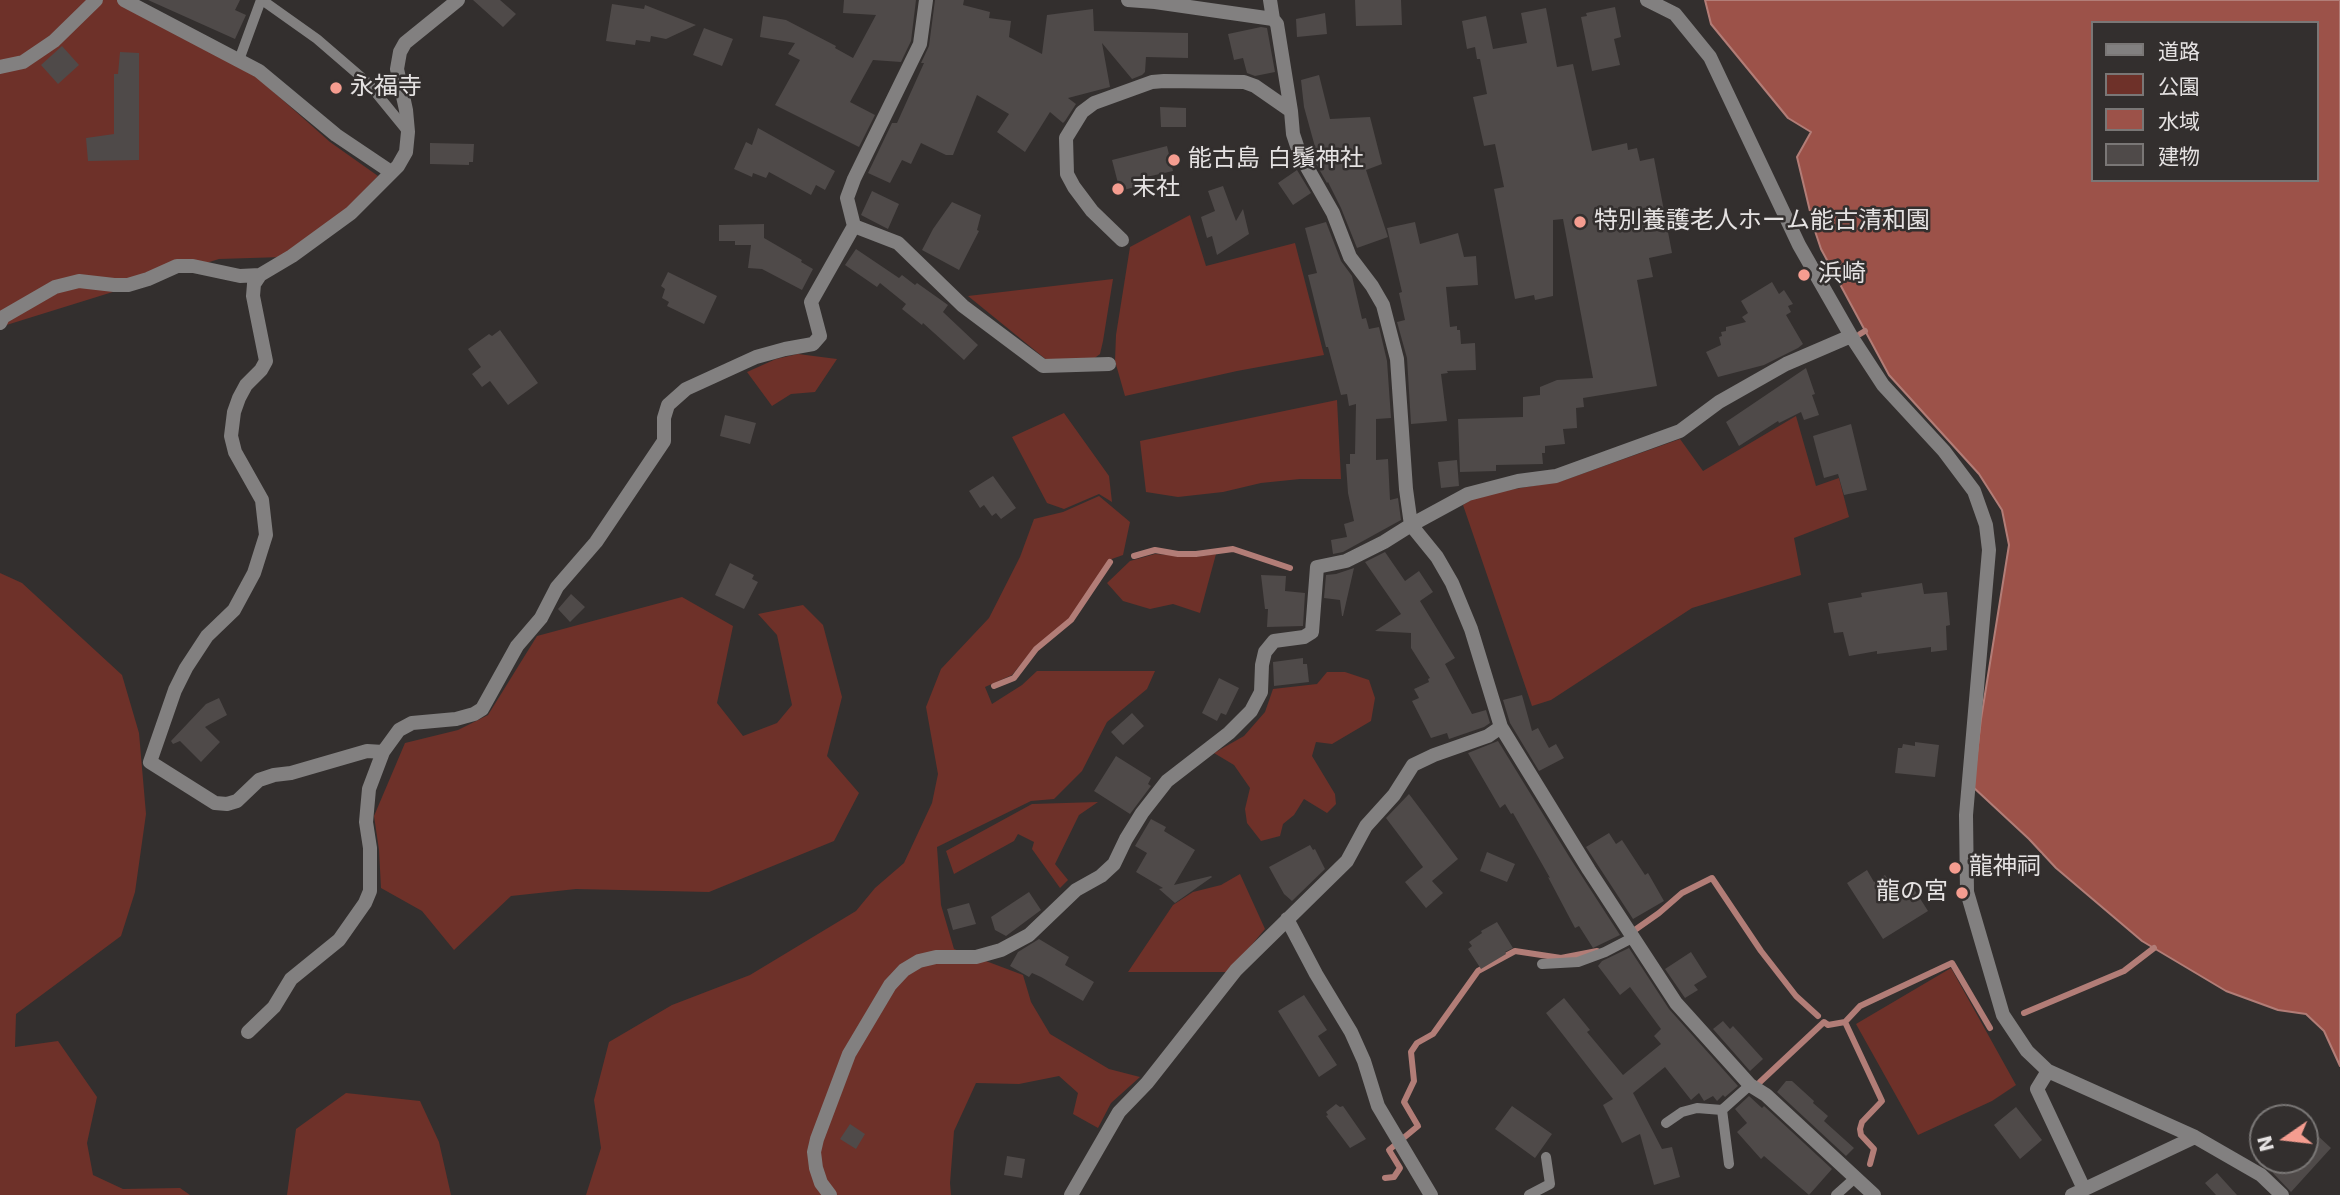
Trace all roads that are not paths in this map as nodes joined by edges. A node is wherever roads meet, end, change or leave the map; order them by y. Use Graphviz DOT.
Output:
graph roads {
  1 [pos="96,0"];
  2 [pos="124,0"];
  3 [pos="262,0"];
  4 [pos="458,0"];
  5 [pos="926,0"];
  6 [pos="1128,0"];
  7 [pos="1270,0"];
  8 [pos="1647,0"];
  9 [pos="1273,19"];
  10 [pos="239,60"];
  11 [pos="0,67"];
  12 [pos="1291,111"];
  13 [pos="408,132"];
  14 [pos="391,172"];
  15 [pos="854,226"];
  16 [pos="1122,240"];
  17 [pos="260,275"];
  18 [pos="0,323"];
  19 [pos="1851,336"];
  20 [pos="1109,364"];
  21 [pos="1411,525"];
  22 [pos="1501,727"];
  23 [pos="383,752"];
  24 [pos="1287,919"];
  25 [pos="1632,938"];
  26 [pos="1542,964"];
  27 [pos="248,1032"];
  28 [pos="2048,1071"];
  29 [pos="1750,1085"];
  30 [pos="1722,1110"];
  31 [pos="1666,1123"];
  32 [pos="2195,1137"];
  33 [pos="1546,1157"];
  34 [pos="1729,1164"];
  35 [pos="1855,1178"];
  36 [pos="2078,1192"];
  37 [pos="1432,1194"];
  38 [pos="830,1195"];
  39 [pos="1071,1195"];
  40 [pos="1529,1195"];
  41 [pos="1836,1195"];
  42 [pos="1874,1195"];
  43 [pos="2282,1195"];
  1 -- 11 [label="street"];
  2 -- 10 [label="street"];
  3 -- 10 [label="lane"];
  3 -- 13 [label="lane"];
  4 -- 13 [label="street"];
  5 -- 15 [label="street"];
  6 -- 9 [label="street"];
  7 -- 9 [label="street"];
  8 -- 19 [label="street"];
  9 -- 12 [label="street"];
  10 -- 14 [label="street"];
  12 -- 16 [label="street"];
  12 -- 21 [label="street"];
  13 -- 14 [label="street"];
  14 -- 17 [label="street"];
  15 -- 20 [label="street"];
  15 -- 23 [label="street"];
  17 -- 18 [label="street"];
  17 -- 23 [label="street"];
  19 -- 21 [label="street"];
  19 -- 28 [label="street"];
  21 -- 22 [label="street"];
  21 -- 38 [label="street"];
  22 -- 24 [label="street"];
  22 -- 25 [label="street"];
  23 -- 27 [label="street"];
  24 -- 37 [label="street"];
  24 -- 39 [label="street"];
  25 -- 26 [label="lane"];
  25 -- 29 [label="street"];
  28 -- 32 [label="street"];
  28 -- 36 [label="street"];
  29 -- 30 [label="lane"];
  29 -- 35 [label="street"];
  30 -- 31 [label="lane"];
  30 -- 34 [label="lane"];
  32 -- 36 [label="street"];
  32 -- 43 [label="street"];
  33 -- 40 [label="lane"];
  35 -- 41 [label="lane"];
  35 -- 42 [label="street"];
}
